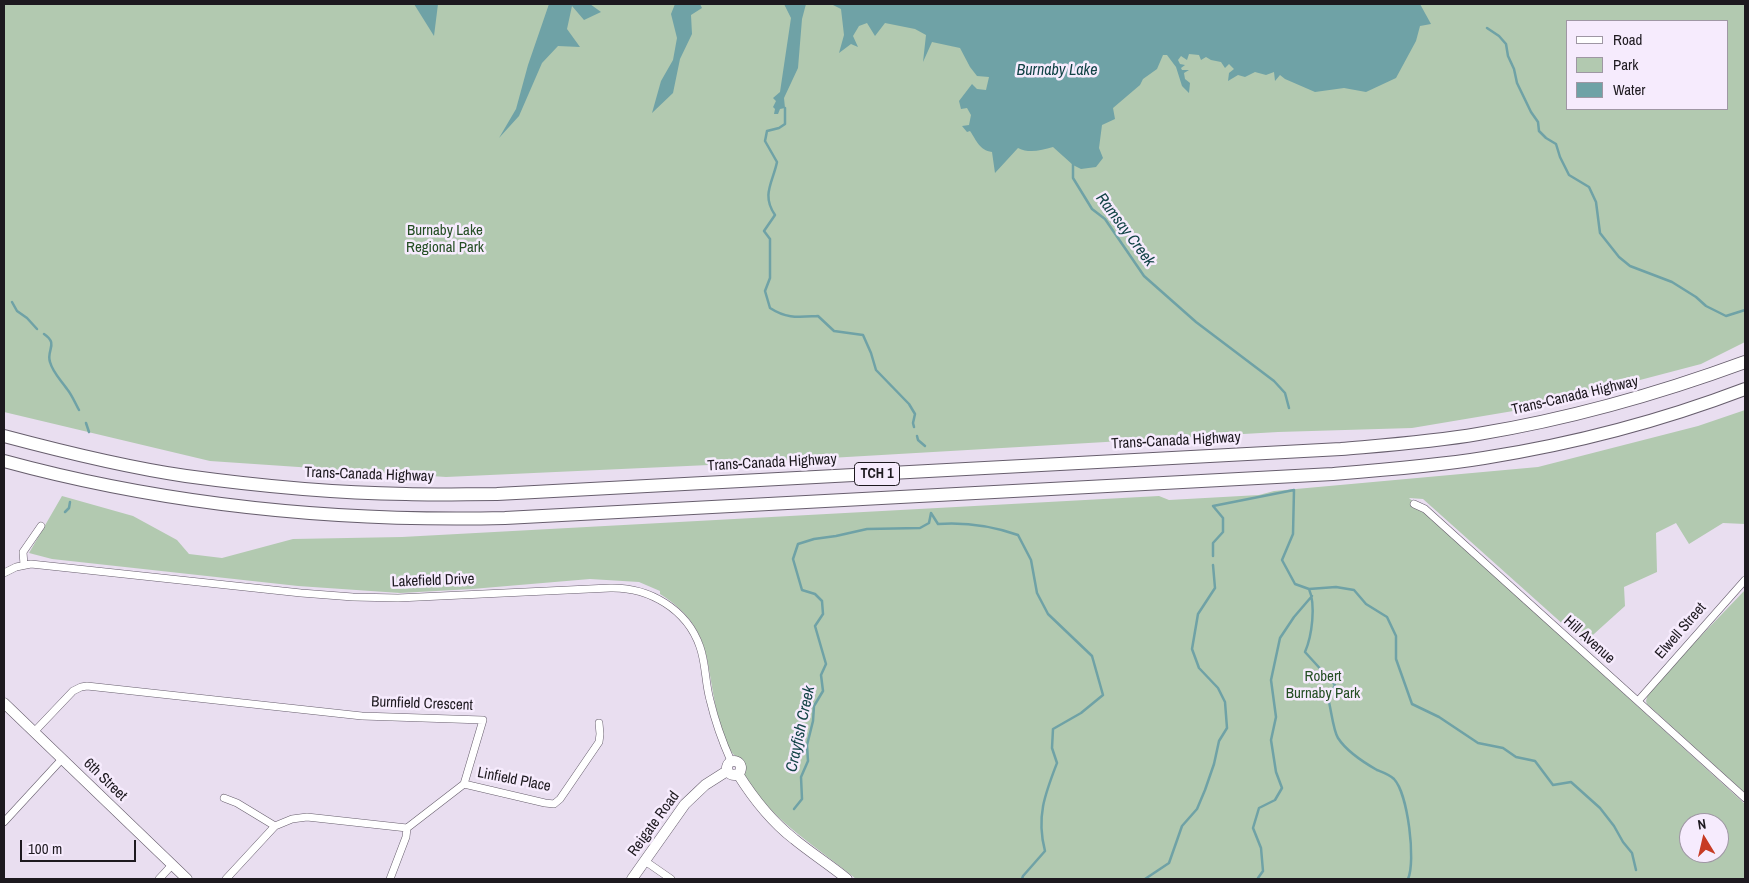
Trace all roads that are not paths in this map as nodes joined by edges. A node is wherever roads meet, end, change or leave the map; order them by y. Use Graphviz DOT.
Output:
graph roads {
  1 [pos="1745,362"];
  2 [pos="1745,389"];
  3 [pos="4,436"];
  4 [pos="4,461"];
  5 [pos="1414,504"];
  6 [pos="41,526"];
  7 [pos="24,565"];
  8 [pos="4,573"];
  9 [pos="1745,580"];
  10 [pos="1638,700"];
  11 [pos="4,702"];
  12 [pos="599,723"];
  13 [pos="34,732"];
  14 [pos="62,759"];
  15 [pos="729,766"];
  16 [pos="464,784"];
  17 [pos="224,798"];
  18 [pos="1745,798"];
  19 [pos="4,822"];
  20 [pos="275,826"];
  21 [pos="407,828"];
  22 [pos="646,861"];
  23 [pos="172,866"];
  24 [pos="159,879"];
  25 [pos="187,879"];
  26 [pos="226,879"];
  27 [pos="390,879"];
  28 [pos="632,879"];
  29 [pos="671,879"];
  30 [pos="848,879"];
  1 -- 3 [label="highway, Trans-Canada Highway / TCH 1"];
  2 -- 4 [label="highway, TCH 1"];
  5 -- 10 [label="street, Hill Avenue"];
  6 -- 7 [label="street"];
  7 -- 8 [label="street"];
  7 -- 15 [label="street, Lakefield Drive"];
  9 -- 10 [label="street, Elwell Street"];
  10 -- 18 [label="street, Hill Avenue"];
  11 -- 13 [label="street, 6th Street"];
  12 -- 16 [label="street, Linfield Place"];
  13 -- 14 [label="street, 6th Street"];
  13 -- 16 [label="street, Burnfield Crescent"];
  14 -- 19 [label="street"];
  14 -- 23 [label="street, 6th Street"];
  15 -- 22 [label="street, Reigate Road"];
  15 -- 30 [label="street"];
  16 -- 21 [label="street"];
  17 -- 20 [label="street"];
  20 -- 21 [label="street"];
  20 -- 26 [label="street"];
  21 -- 27 [label="street"];
  22 -- 28 [label="street, Reigate Road"];
  22 -- 29 [label="street"];
  23 -- 24 [label="street"];
  23 -- 25 [label="street, 6th Street"];
}
